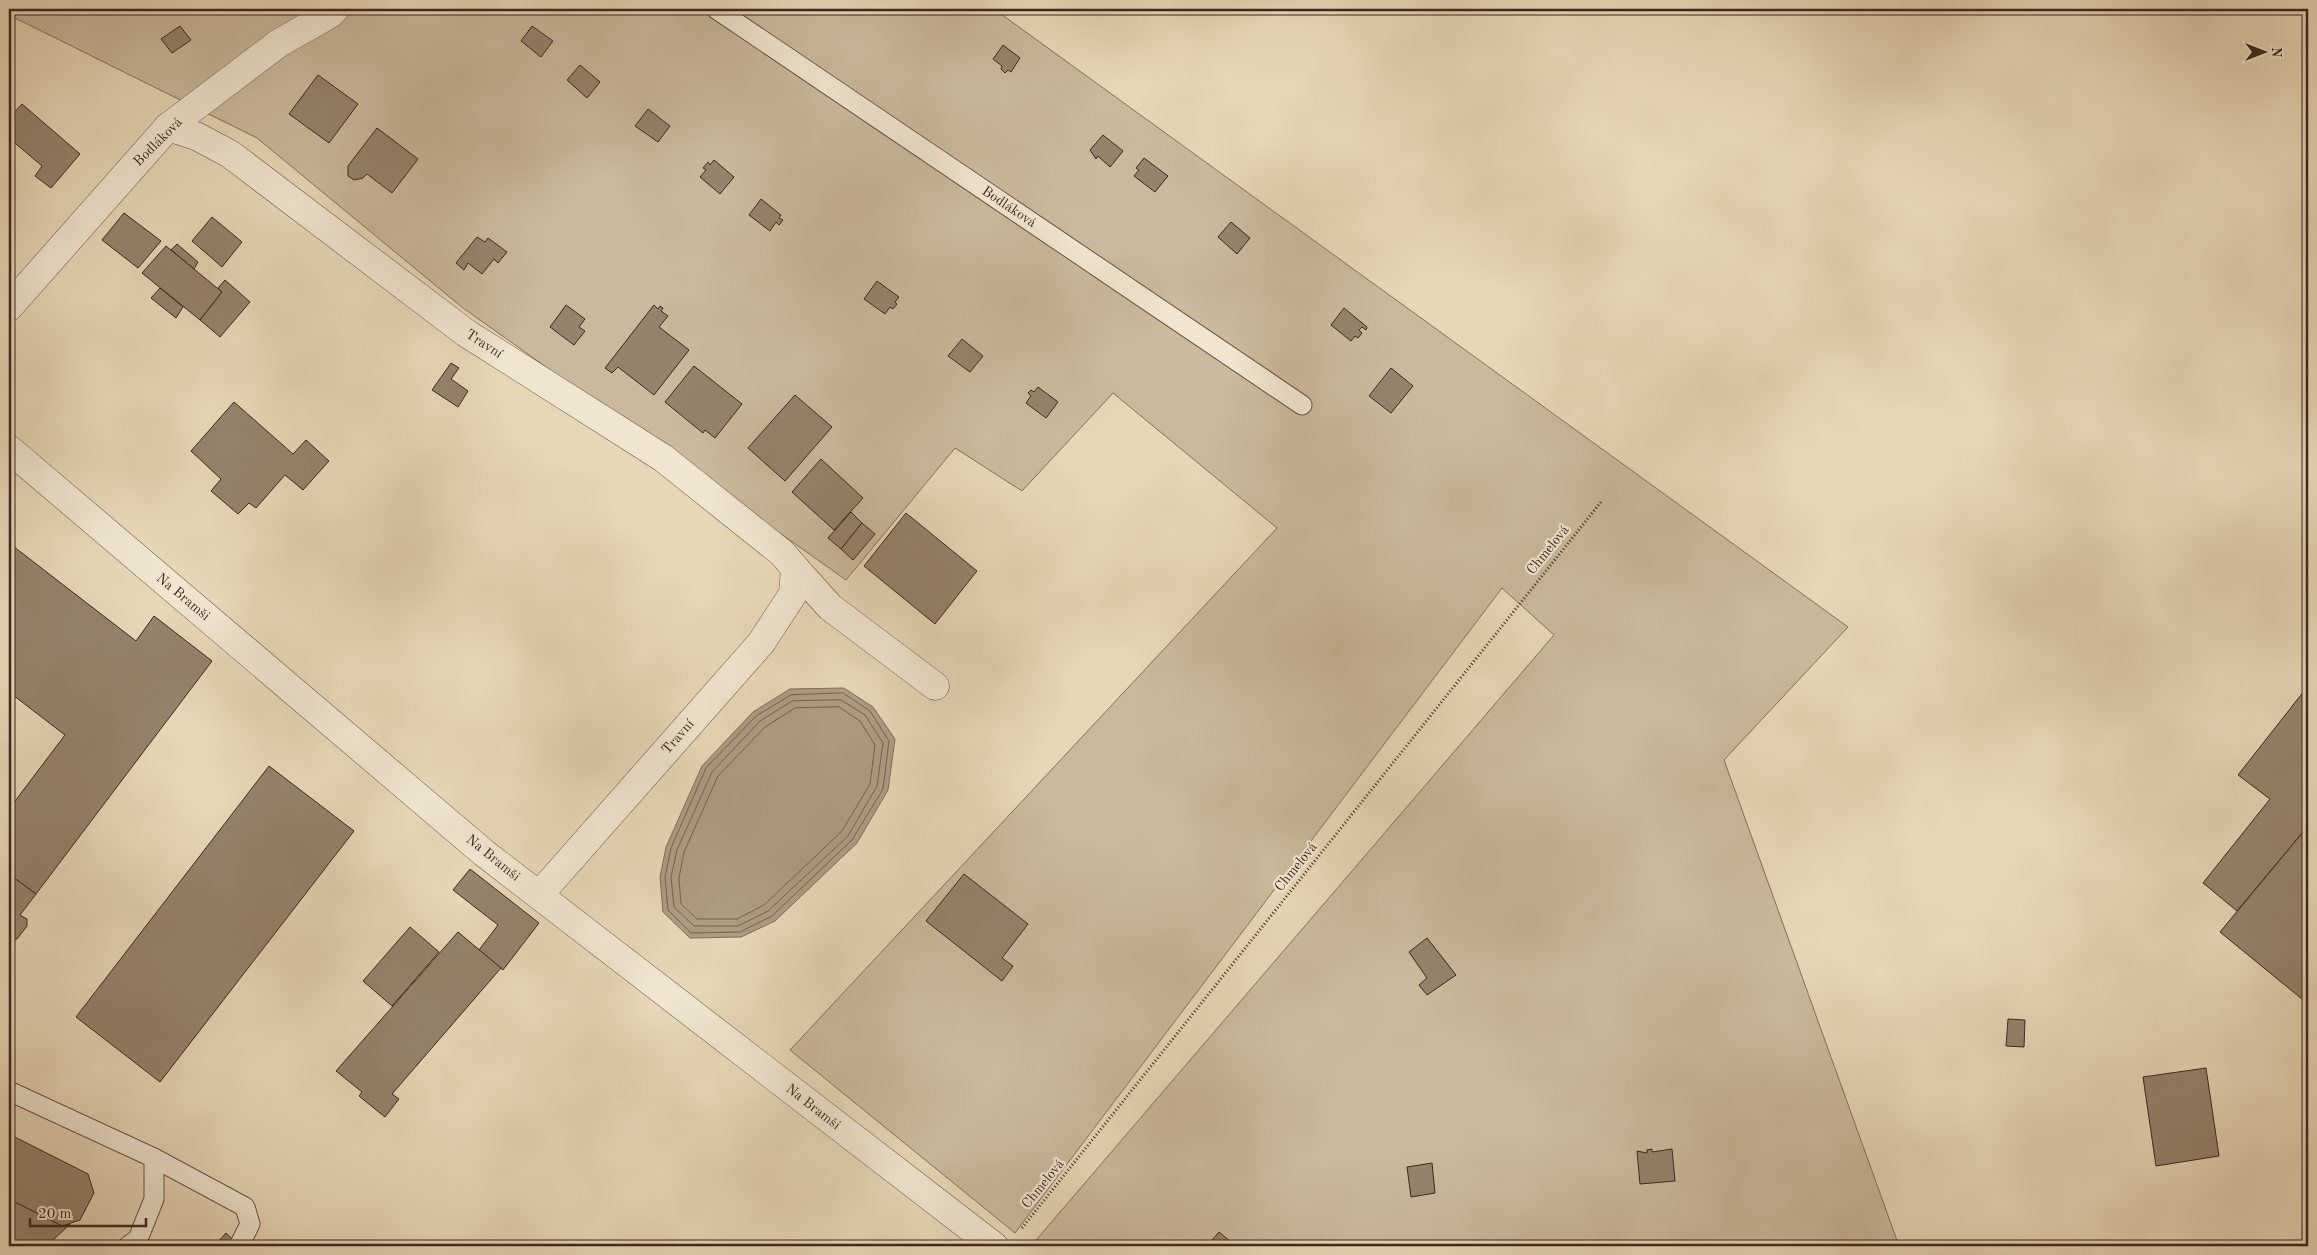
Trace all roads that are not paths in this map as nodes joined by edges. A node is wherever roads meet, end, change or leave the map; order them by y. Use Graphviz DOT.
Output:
graph roads {
  1 [pos="335,9"];
  2 [pos="716,9"];
  3 [pos="168,127"];
  4 [pos="9,307"];
  5 [pos="1302,405"];
  6 [pos="9,449"];
  7 [pos="795,568"];
  8 [pos="935,686"];
  9 [pos="539,895"];
  10 [pos="9,1091"];
  11 [pos="154,1158"];
  12 [pos="128,1246"];
  13 [pos="239,1246"];
  14 [pos="994,1246"];
  1 -- 3 [label="street, Bodláková"];
  2 -- 5 [label="lane, Bodláková"];
  3 -- 4 [label="street, Bodláková"];
  3 -- 7 [label="street, Travní"];
  6 -- 9 [label="street, Na Bramši"];
  7 -- 8 [label="street, Travní"];
  7 -- 9 [label="street, Travní"];
  9 -- 14 [label="street, Na Bramši"];
  10 -- 11 [label="lane"];
  11 -- 12 [label="lane"];
  11 -- 13 [label="lane"];
}
